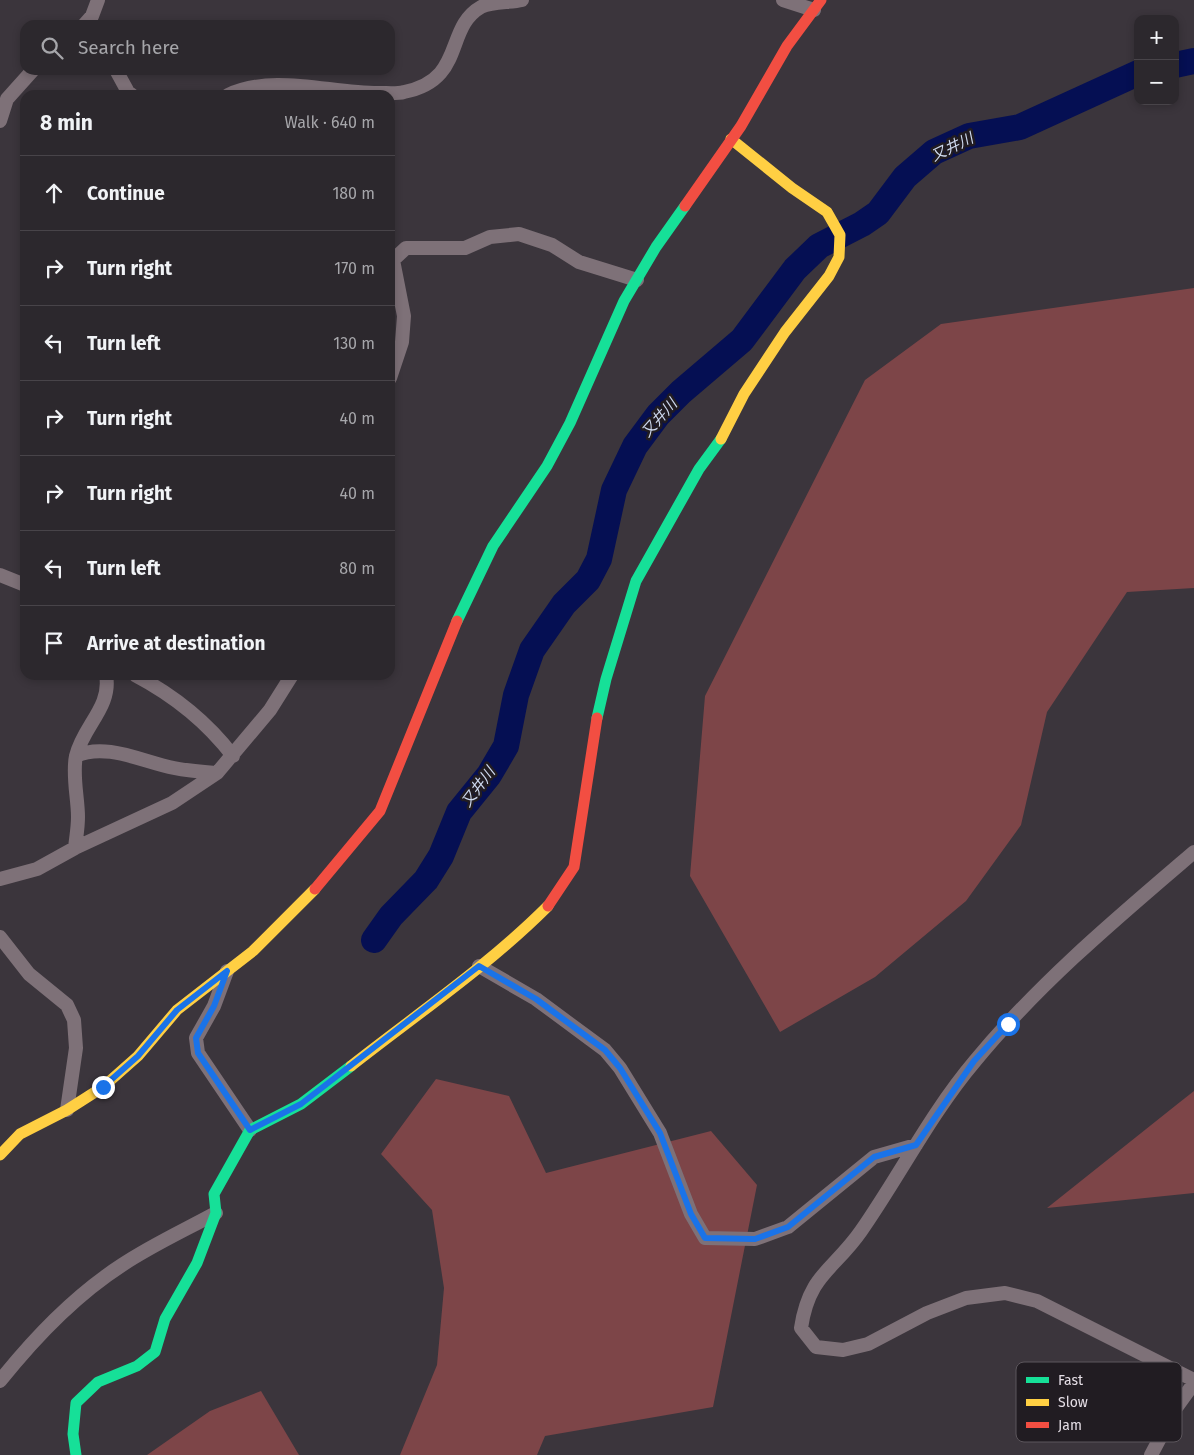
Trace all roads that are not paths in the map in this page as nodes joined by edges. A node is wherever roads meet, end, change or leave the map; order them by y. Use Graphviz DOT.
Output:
graph roads {
  1 [pos="98,0"];
  2 [pos="522,0"];
  3 [pos="783,0"];
  4 [pos="818,5"];
  5 [pos="88,20"];
  6 [pos="29,75"];
  7 [pos="119,75"];
  8 [pos="127,90"];
  9 [pos="246,90"];
  10 [pos="330,90"];
  11 [pos="395,92"];
  12 [pos="0,121"];
  13 [pos="731,139"];
  14 [pos="395,258"];
  15 [pos="395,270"];
  16 [pos="637,280"];
  17 [pos="395,363"];
  18 [pos="0,575"];
  19 [pos="20,583"];
  20 [pos="107,680"];
  21 [pos="145,680"];
  22 [pos="289,680"];
  23 [pos="76,756"];
  24 [pos="233,756"];
  25 [pos="217,773"];
  26 [pos="75,848"];
  27 [pos="1194,852"];
  28 [pos="0,878"];
  29 [pos="0,937"];
  30 [pos="479,966"];
  31 [pos="227,971"];
  32 [pos="67,1110"];
  33 [pos="250,1130"];
  34 [pos="916,1145"];
  35 [pos="0,1154"];
  36 [pos="216,1213"];
  37 [pos="1155,1362"];
  38 [pos="1182,1376"];
  39 [pos="0,1381"];
  40 [pos="1194,1382"];
  41 [pos="1182,1399"];
  42 [pos="1158,1442"];
  43 [pos="76,1455"];
  44 [pos="1151,1455"];
  1 -- 5 [label="street"];
  2 -- 11 [label="street"];
  3 -- 4 [label="street"];
  4 -- 13 [label="street"];
  6 -- 12 [label="street"];
  7 -- 8 [label="street"];
  9 -- 10 [label="street"];
  13 -- 16 [label="street"];
  13 -- 30 [label="street"];
  14 -- 16 [label="street"];
  15 -- 17 [label="street"];
  16 -- 31 [label="street"];
  18 -- 19 [label="street"];
  20 -- 23 [label="street"];
  21 -- 24 [label="street"];
  22 -- 24 [label="street"];
  23 -- 25 [label="street"];
  23 -- 26 [label="street"];
  24 -- 25 [label="street"];
  25 -- 26 [label="street"];
  26 -- 28 [label="street"];
  27 -- 34 [label="street"];
  29 -- 32 [label="street"];
  30 -- 33 [label="street"];
  30 -- 34 [label="street"];
  31 -- 32 [label="street"];
  31 -- 33 [label="street"];
  32 -- 35 [label="street"];
  33 -- 36 [label="street"];
  34 -- 37 [label="street"];
  36 -- 39 [label="street"];
  36 -- 43 [label="street"];
  38 -- 40 [label="street"];
  40 -- 41 [label="street"];
  42 -- 44 [label="street"];
}
